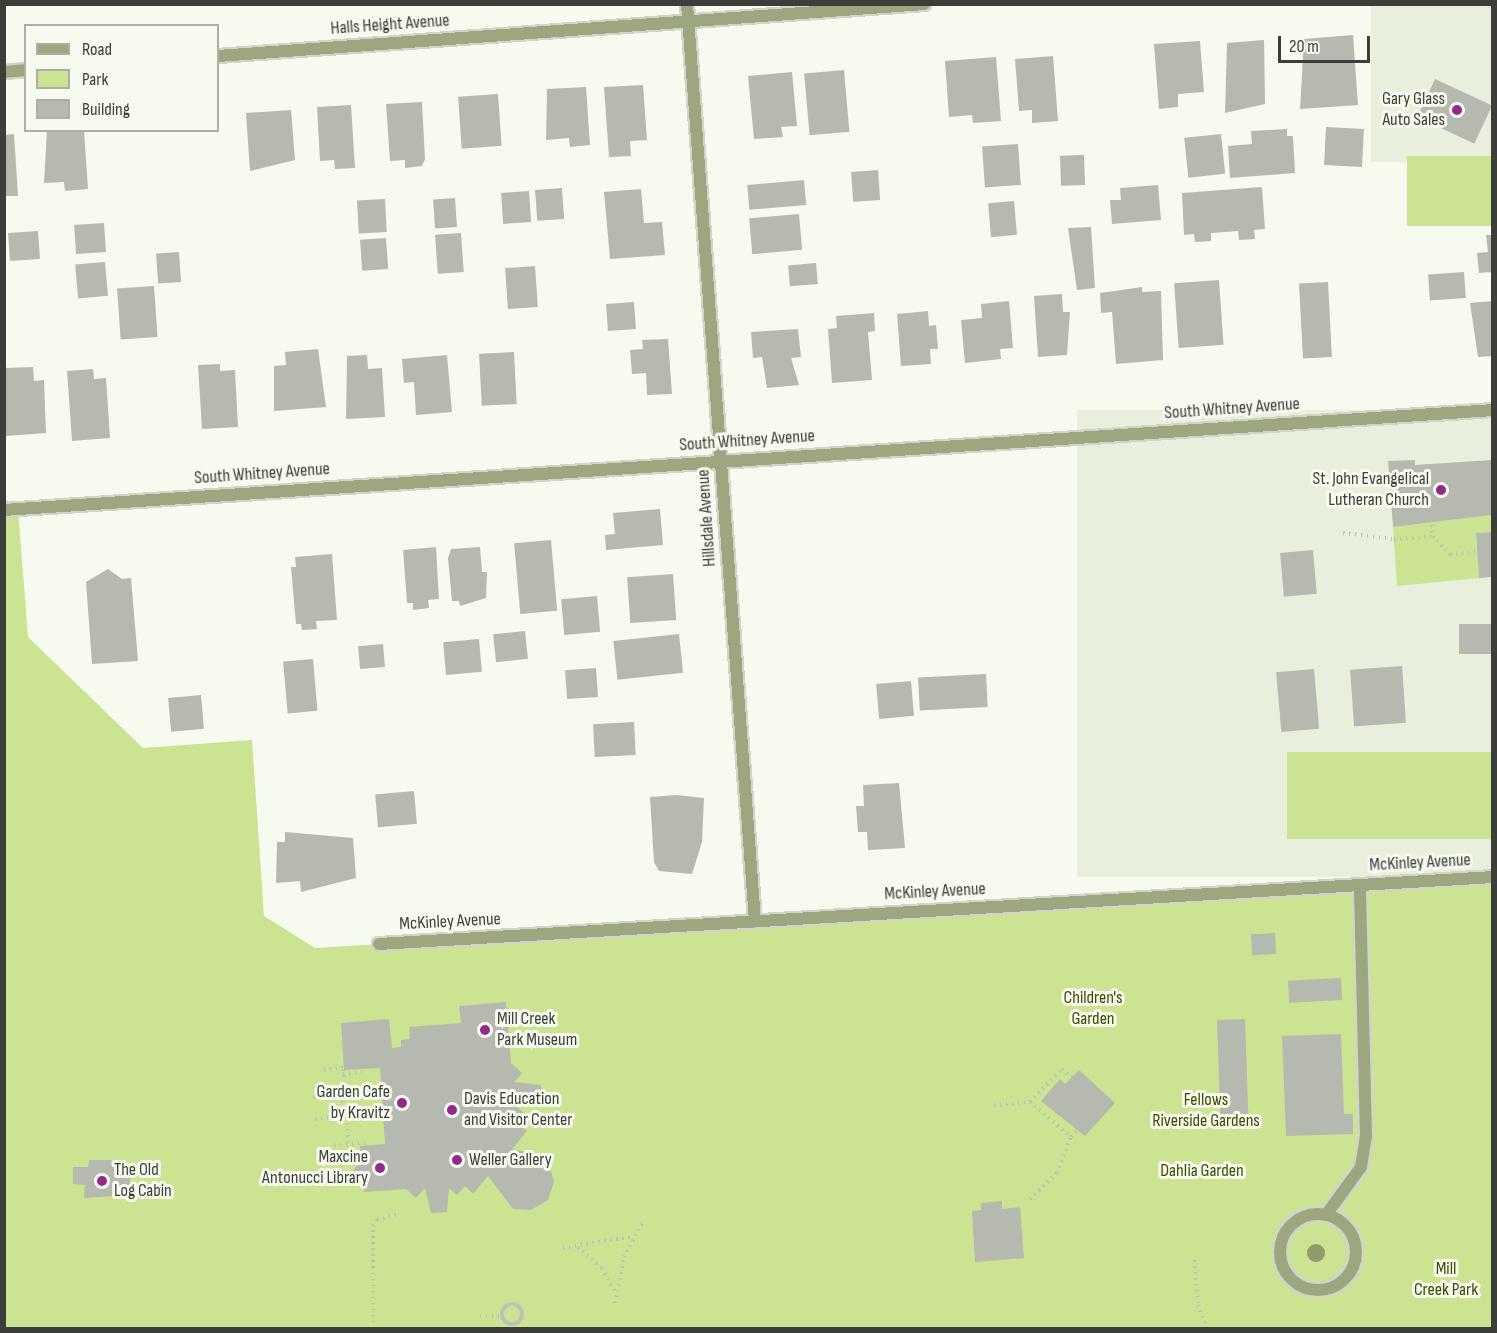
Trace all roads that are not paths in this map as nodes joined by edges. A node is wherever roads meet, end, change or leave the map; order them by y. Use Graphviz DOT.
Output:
graph roads {
  1 [pos="687,4"];
  2 [pos="924,4"];
  3 [pos="689,21"];
  4 [pos="219,56"];
  5 [pos="24,70"];
  6 [pos="4,72"];
  7 [pos="1492,410"];
  8 [pos="721,461"];
  9 [pos="4,510"];
  10 [pos="1492,877"];
  11 [pos="1360,885"];
  12 [pos="755,921"];
  13 [pos="379,944"];
  14 [pos="1326,1215"];
  1 -- 3 [label="street, Hillsdale Avenue"];
  2 -- 3 [label="street, Halls Height Avenue"];
  3 -- 4 [label="street, Halls Height Avenue"];
  3 -- 8 [label="street, Hillsdale Avenue"];
  5 -- 6 [label="street"];
  7 -- 8 [label="street, South Whitney Avenue"];
  8 -- 9 [label="street, South Whitney Avenue"];
  8 -- 12 [label="street, Hillsdale Avenue"];
  10 -- 11 [label="street, McKinley Avenue"];
  11 -- 12 [label="street, McKinley Avenue"];
  11 -- 14 [label="street"];
  12 -- 13 [label="street, McKinley Avenue"];
  14 -- 14 [label="street"];
}
